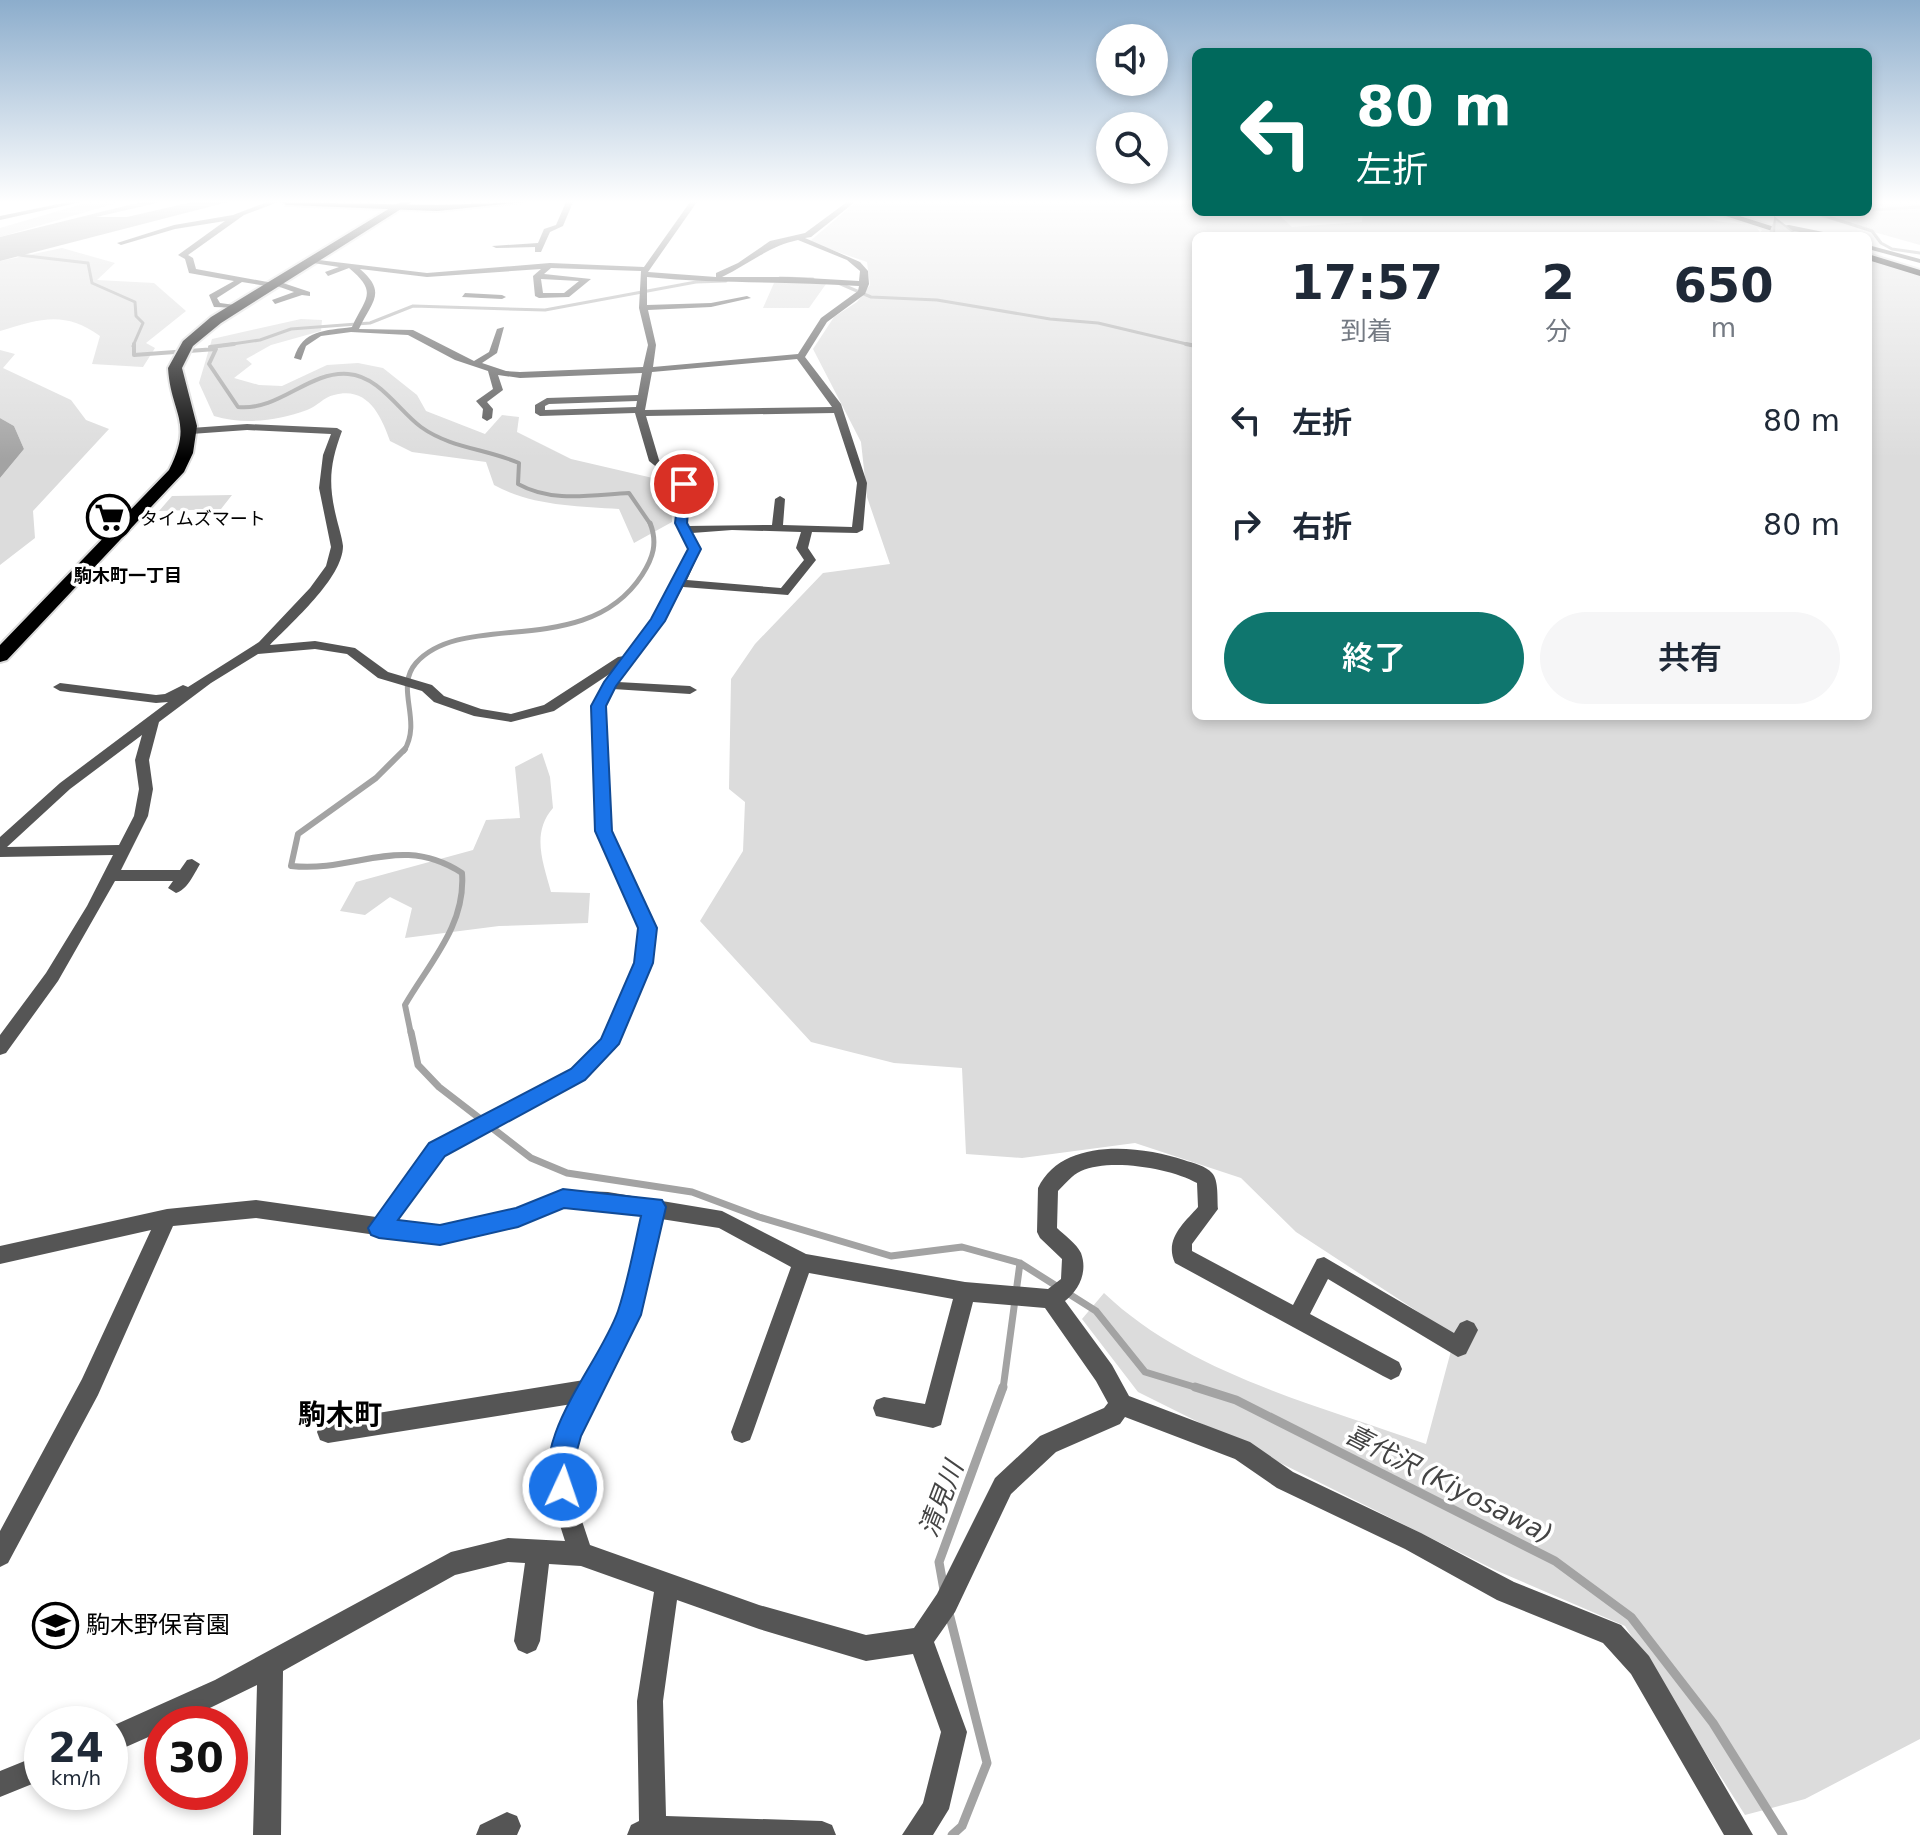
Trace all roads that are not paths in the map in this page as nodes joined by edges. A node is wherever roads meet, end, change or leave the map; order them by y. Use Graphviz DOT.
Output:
graph roads {
  1 [pos="228,288"];
  2 [pos="269,288"];
  3 [pos="287,288"];
  4 [pos="372,288"];
  5 [pos="482,288"];
  6 [pos="538,288"];
  7 [pos="576,288"];
  8 [pos="643,288"];
  9 [pos="843,288"];
  10 [pos="852,288"];
  11 [pos="860,288"];
  12 [pos="859,293"];
  13 [pos="465,295"];
  14 [pos="475,295"];
  15 [pos="502,297"];
  16 [pos="747,298"];
  17 [pos="275,302"];
  18 [pos="238,306"];
  19 [pos="643,308"];
  20 [pos="355,327"];
  21 [pos="501,329"];
  22 [pos="800,356"];
  23 [pos="298,358"];
  24 [pos="475,364"];
  25 [pos="492,370"];
  26 [pos="649,370"];
  27 [pos="640,407"];
  28 [pos="837,410"];
  29 [pos="487,418"];
  30 [pos="191,431"];
  31 [pos="780,499"];
  32 [pos="777,528"];
  33 [pos="807,529"];
  34 [pos="684,530"];
  35 [pos="678,583"];
  36 [pos="256,650"];
  37 [pos="634,652"];
  38 [pos="0,656"];
  39 [pos="238,661"];
  40 [pos="609,685"];
  41 [pos="60,687"];
  42 [pos="690,690"];
  43 [pos="152,722"];
  44 [pos="0,845"];
  45 [pos="123,850"];
  46 [pos="0,852"];
  47 [pos="110,876"];
  48 [pos="184,876"];
  49 [pos="0,1048"];
  50 [pos="654,1207"];
  51 [pos="167,1218"];
  52 [pos="379,1228"];
  53 [pos="0,1255"];
  54 [pos="803,1263"];
  55 [pos="965,1292"];
  56 [pos="1051,1299"];
  57 [pos="1297,1318"];
  58 [pos="1467,1330"];
  59 [pos="1391,1369"];
  60 [pos="590,1390"];
  61 [pos="1121,1404"];
  62 [pos="884,1408"];
  63 [pos="328,1432"];
  64 [pos="742,1432"];
  65 [pos="539,1552"];
  66 [pos="581,1554"];
  67 [pos="0,1555"];
  68 [pos="667,1584"];
  69 [pos="921,1640"];
  70 [pos="527,1641"];
  71 [pos="270,1663"];
  72 [pos="128,1734"];
  73 [pos="24,1774"];
  74 [pos="0,1784"];
  75 [pos="647,1832"];
  76 [pos="267,1835"];
  77 [pos="822,1835"];
  78 [pos="916,1835"];
  79 [pos="1739,1835"];
  1 -- 18 [label="street"];
  2 -- 18 [label="highway"];
  3 -- 17 [label="street"];
  4 -- 20 [label="street"];
  5 -- 14 [label="street"];
  6 -- 7 [label="street"];
  8 -- 19 [label="street"];
  9 -- 12 [label="street"];
  10 -- 12 [label="street"];
  11 -- 12 [label="street"];
  12 -- 22 [label="street"];
  13 -- 14 [label="street"];
  14 -- 15 [label="street"];
  16 -- 19 [label="street"];
  18 -- 30 [label="highway"];
  19 -- 26 [label="street"];
  20 -- 23 [label="street"];
  20 -- 24 [label="street"];
  21 -- 24 [label="street"];
  22 -- 26 [label="street"];
  22 -- 28 [label="street"];
  24 -- 25 [label="street"];
  25 -- 26 [label="street"];
  25 -- 29 [label="street"];
  26 -- 27 [label="street"];
  27 -- 27 [label="street"];
  27 -- 28 [label="street"];
  27 -- 34 [label="street"];
  28 -- 33 [label="street"];
  30 -- 36 [label="street"];
  30 -- 38 [label="highway"];
  31 -- 32 [label="street"];
  32 -- 33 [label="street"];
  32 -- 34 [label="street"];
  33 -- 35 [label="street"];
  34 -- 35 [label="street"];
  35 -- 37 [label="street"];
  36 -- 37 [label="street"];
  36 -- 39 [label="street"];
  37 -- 40 [label="street"];
  39 -- 41 [label="street"];
  39 -- 43 [label="street"];
  40 -- 42 [label="street"];
  40 -- 52 [label="street"];
  43 -- 44 [label="street"];
  43 -- 45 [label="street"];
  45 -- 46 [label="street"];
  45 -- 47 [label="street"];
  47 -- 48 [label="street"];
  47 -- 49 [label="street"];
  50 -- 52 [label="street"];
  50 -- 54 [label="street"];
  50 -- 60 [label="street"];
  51 -- 52 [label="street"];
  51 -- 53 [label="street"];
  51 -- 67 [label="street"];
  54 -- 55 [label="street"];
  54 -- 64 [label="street"];
  55 -- 56 [label="street"];
  55 -- 62 [label="street"];
  56 -- 57 [label="street"];
  56 -- 61 [label="street"];
  57 -- 58 [label="street"];
  57 -- 59 [label="street"];
  60 -- 63 [label="street"];
  60 -- 66 [label="street"];
  61 -- 69 [label="street"];
  61 -- 79 [label="street"];
  65 -- 66 [label="street"];
  65 -- 70 [label="street"];
  65 -- 71 [label="street"];
  66 -- 68 [label="street"];
  68 -- 69 [label="street"];
  68 -- 75 [label="street"];
  69 -- 78 [label="street"];
  71 -- 72 [label="street"];
  71 -- 76 [label="street"];
  73 -- 74 [label="street"];
  75 -- 77 [label="street"];
}
